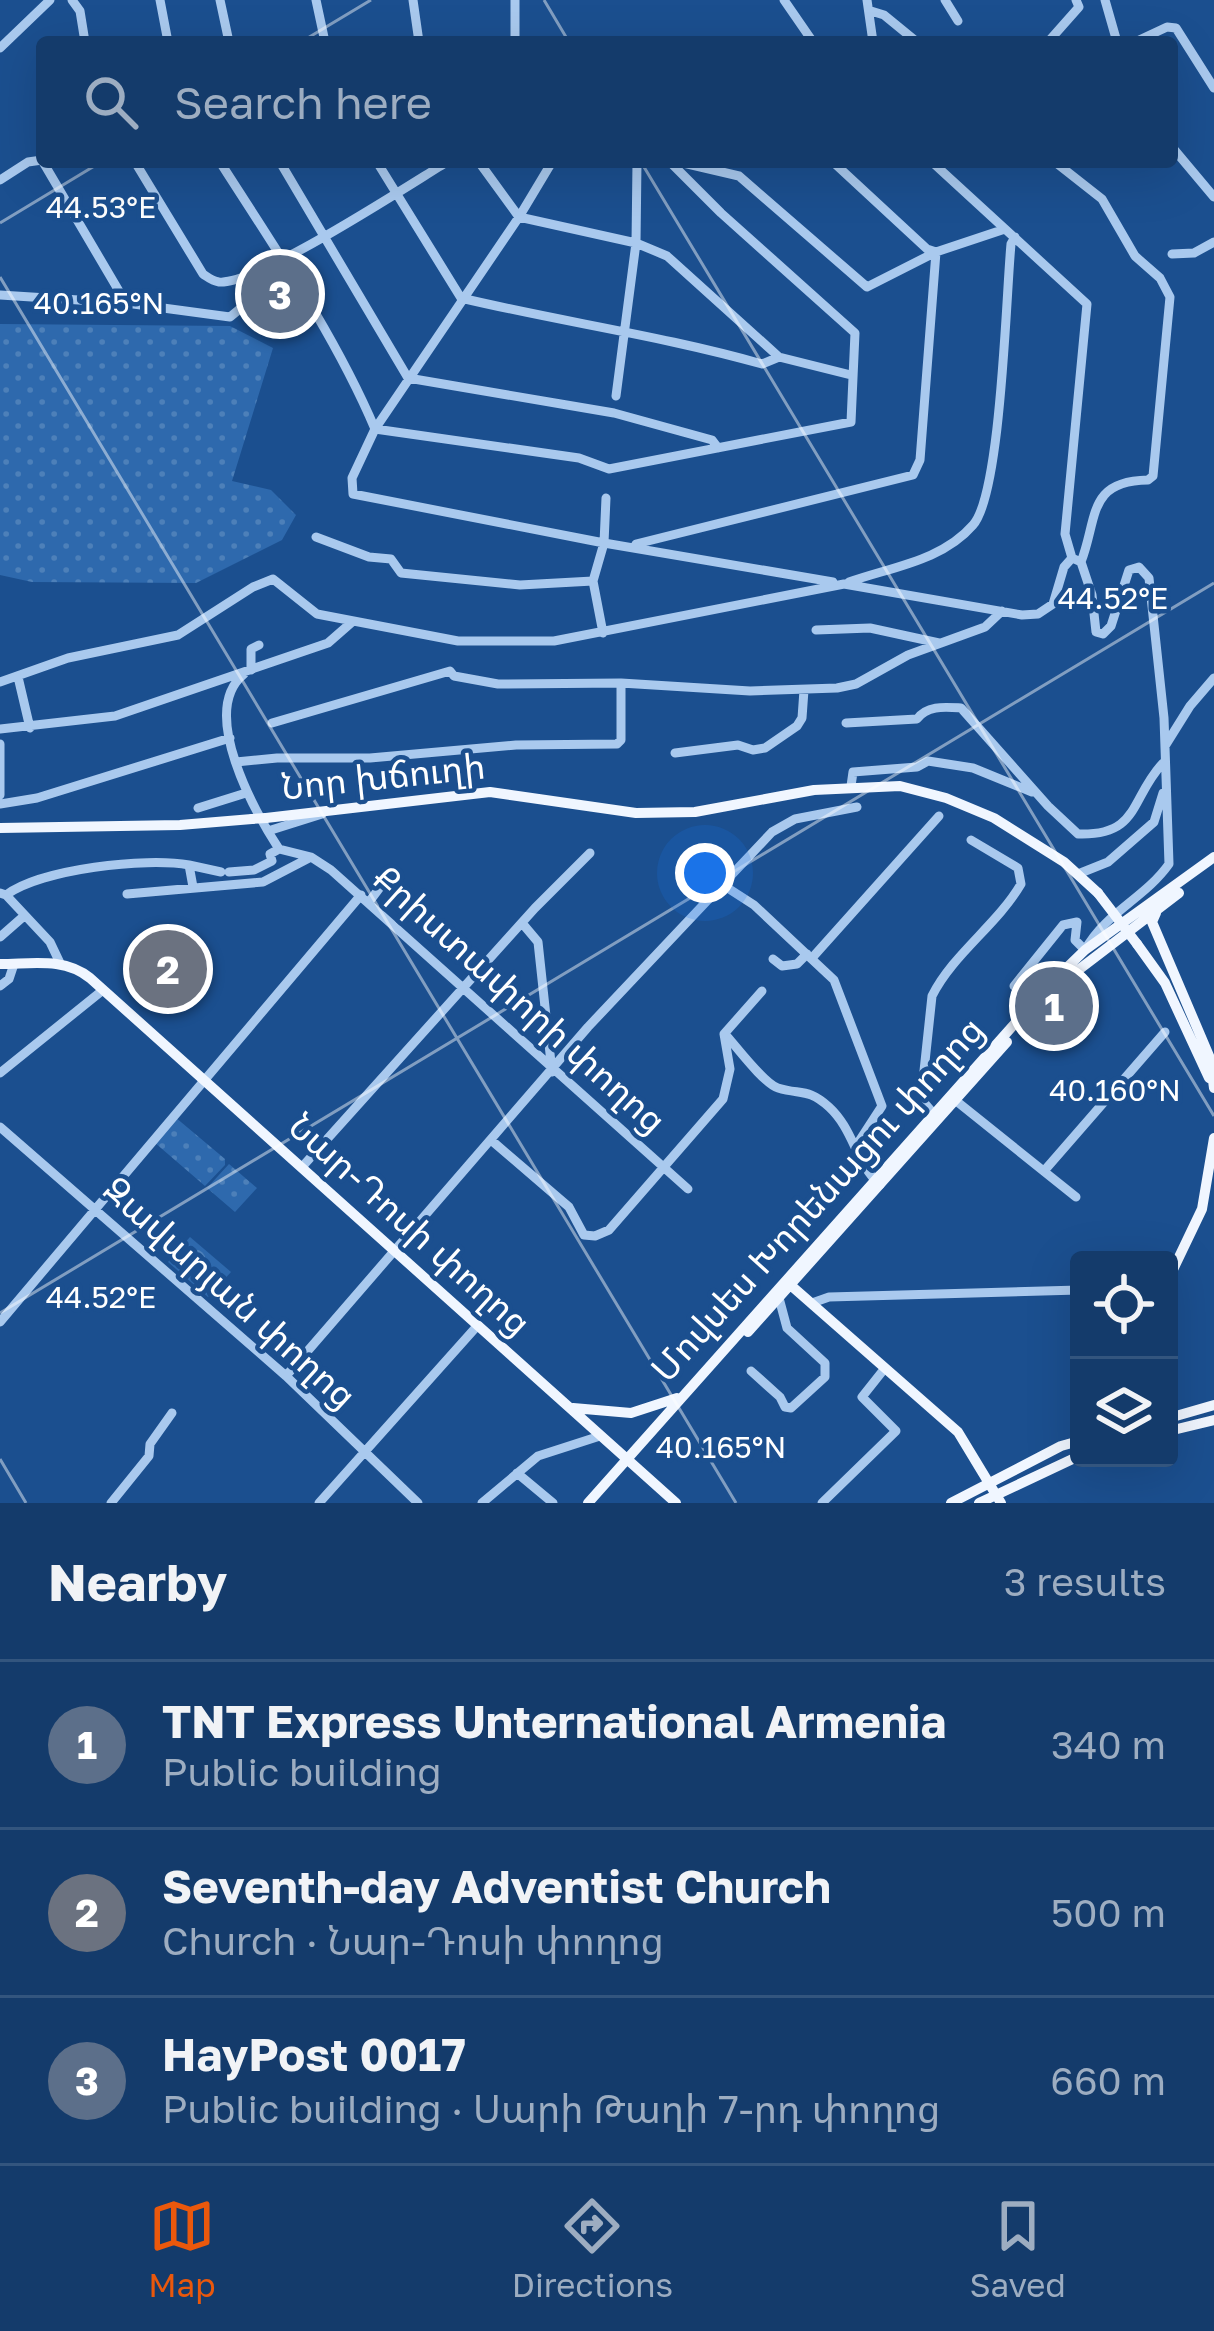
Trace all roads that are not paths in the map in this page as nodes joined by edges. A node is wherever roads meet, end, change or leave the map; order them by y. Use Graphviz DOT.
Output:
graph roads {
  1 [pos="50,0"];
  2 [pos="72,0"];
  3 [pos="160,0"];
  4 [pos="220,0"];
  5 [pos="316,0"];
  6 [pos="413,0"];
  7 [pos="515,0"];
  8 [pos="784,0"];
  9 [pos="945,0"];
  10 [pos="1076,0"];
  11 [pos="1105,0"];
  12 [pos="869,5"];
  13 [pos="958,21"];
  14 [pos="85,36"];
  15 [pos="167,36"];
  16 [pos="228,36"];
  17 [pos="324,36"];
  18 [pos="418,36"];
  19 [pos="515,36"];
  20 [pos="809,36"];
  21 [pos="872,36"];
  22 [pos="910,36"];
  23 [pos="1053,36"];
  24 [pos="1115,36"];
  25 [pos="1148,36"];
  26 [pos="0,48"];
  27 [pos="1214,88"];
  28 [pos="1178,154"];
  29 [pos="36,161"];
  30 [pos="46,168"];
  31 [pos="139,168"];
  32 [pos="224,168"];
  33 [pos="284,168"];
  34 [pos="379,168"];
  35 [pos="437,168"];
  36 [pos="483,168"];
  37 [pos="548,168"];
  38 [pos="638,168"];
  39 [pos="679,168"];
  40 [pos="702,168"];
  41 [pos="839,168"];
  42 [pos="939,168"];
  43 [pos="1063,168"];
  44 [pos="0,179"];
  45 [pos="394,194"];
  46 [pos="1214,197"];
  47 [pos="519,217"];
  48 [pos="1006,228"];
  49 [pos="326,236"];
  50 [pos="1015,237"];
  51 [pos="1214,242"];
  52 [pos="636,243"];
  53 [pos="936,252"];
  54 [pos="1172,254"];
  55 [pos="282,259"];
  56 [pos="241,278"];
  57 [pos="867,286"];
  58 [pos="0,295"];
  59 [pos="461,298"];
  60 [pos="864,301"];
  61 [pos="126,302"];
  62 [pos="622,332"];
  63 [pos="779,357"];
  64 [pos="851,375"];
  65 [pos="408,378"];
  66 [pos="616,396"];
  67 [pos="375,429"];
  68 [pos="718,448"];
  69 [pos="607,498"];
  70 [pos="316,537"];
  71 [pos="604,543"];
  72 [pos="631,545"];
  73 [pos="1076,560"];
  74 [pos="593,581"];
  75 [pos="844,584"];
  76 [pos="1002,611"];
  77 [pos="352,622"];
  78 [pos="816,630"];
  79 [pos="603,632"];
  80 [pos="939,643"];
  81 [pos="259,645"];
  82 [pos="247,672"];
  83 [pos="18,677"];
  84 [pos="1214,678"];
  85 [pos="0,682"];
  86 [pos="621,683"];
  87 [pos="804,690"];
  88 [pos="272,723"];
  89 [pos="846,723"];
  90 [pos="30,728"];
  91 [pos="0,729"];
  92 [pos="230,738"];
  93 [pos="0,744"];
  94 [pos="1165,746"];
  95 [pos="675,753"];
  96 [pos="236,762"];
  97 [pos="1163,763"];
  98 [pos="850,786"];
  99 [pos="1164,788"];
  100 [pos="245,793"];
  101 [pos="1037,794"];
  102 [pos="0,795"];
  103 [pos="0,804"];
  104 [pos="857,807"];
  105 [pos="198,808"];
  106 [pos="939,816"];
  107 [pos="262,823"];
  108 [pos="0,829"];
  109 [pos="971,840"];
  110 [pos="279,849"];
  111 [pos="590,853"];
  112 [pos="311,857"];
  113 [pos="1214,861"];
  114 [pos="189,865"];
  115 [pos="393,871"];
  116 [pos="1078,874"];
  117 [pos="723,885"];
  118 [pos="193,887"];
  119 [pos="3,894"];
  120 [pos="128,894"];
  121 [pos="365,899"];
  122 [pos="1144,907"];
  123 [pos="1160,908"];
  124 [pos="24,916"];
  125 [pos="522,923"];
  126 [pos="0,937"];
  127 [pos="1085,950"];
  128 [pos="810,956"];
  129 [pos="773,959"];
  130 [pos="60,963"];
  131 [pos="0,964"];
  132 [pos="14,964"];
  133 [pos="0,986"];
  134 [pos="1014,986"];
  135 [pos="463,989"];
  136 [pos="103,990"];
  137 [pos="762,991"];
  138 [pos="1166,1032"];
  139 [pos="724,1034"];
  140 [pos="552,1072"];
  141 [pos="0,1073"];
  142 [pos="203,1079"];
  143 [pos="1214,1089"];
  144 [pos="955,1100"];
  145 [pos="935,1116"];
  146 [pos="0,1127"];
  147 [pos="1214,1138"];
  148 [pos="491,1140"];
  149 [pos="856,1146"];
  150 [pos="302,1167"];
  151 [pos="664,1168"];
  152 [pos="1044,1171"];
  153 [pos="877,1182"];
  154 [pos="688,1189"];
  155 [pos="1076,1197"];
  156 [pos="95,1206"];
  157 [pos="395,1250"];
  158 [pos="1178,1260"];
  159 [pos="788,1282"];
  160 [pos="1070,1290"];
  161 [pos="779,1298"];
  162 [pos="812,1303"];
  163 [pos="0,1322"];
  164 [pos="478,1325"];
  165 [pos="885,1368"];
  166 [pos="751,1371"];
  167 [pos="286,1376"];
  168 [pos="682,1396"];
  169 [pos="1214,1405"];
  170 [pos="569,1408"];
  171 [pos="172,1413"];
  172 [pos="1178,1415"];
  173 [pos="1214,1420"];
  174 [pos="1178,1429"];
  175 [pos="600,1436"];
  176 [pos="1070,1444"];
  177 [pos="367,1452"];
  178 [pos="1070,1460"];
  179 [pos="629,1462"];
  180 [pos="517,1473"];
  181 [pos="996,1493"];
  182 [pos="111,1503"];
  183 [pos="319,1503"];
  184 [pos="418,1503"];
  185 [pos="482,1503"];
  186 [pos="553,1503"];
  187 [pos="590,1503"];
  188 [pos="676,1503"];
  189 [pos="822,1503"];
  190 [pos="951,1503"];
  191 [pos="980,1503"];
  1 -- 26 [label="street"];
  2 -- 14 [label="street"];
  3 -- 15 [label="street"];
  4 -- 16 [label="street"];
  5 -- 17 [label="street"];
  6 -- 18 [label="street"];
  7 -- 19 [label="street"];
  8 -- 20 [label="street"];
  9 -- 13 [label="street"];
  10 -- 23 [label="street"];
  11 -- 24 [label="street"];
  12 -- 21 [label="street"];
  12 -- 22 [label="street"];
  25 -- 27 [label="street"];
  28 -- 46 [label="street"];
  29 -- 44 [label="street"];
  30 -- 61 [label="street"];
  31 -- 56 [label="street"];
  32 -- 55 [label="street"];
  33 -- 49 [label="street"];
  34 -- 45 [label="street"];
  35 -- 45 [label="street"];
  36 -- 47 [label="street"];
  37 -- 47 [label="street"];
  38 -- 52 [label="street"];
  39 -- 64 [label="street"];
  40 -- 57 [label="street"];
  41 -- 53 [label="street"];
  42 -- 48 [label="street"];
  43 -- 73 [label="street"];
  45 -- 49 [label="street"];
  45 -- 59 [label="street"];
  47 -- 52 [label="street"];
  47 -- 59 [label="street"];
  48 -- 50 [label="street"];
  48 -- 53 [label="street"];
  49 -- 55 [label="street"];
  49 -- 65 [label="street"];
  50 -- 73 [label="street"];
  50 -- 75 [label="street"];
  51 -- 54 [label="street"];
  52 -- 62 [label="street"];
  52 -- 63 [label="street"];
  53 -- 57 [label="street"];
  53 -- 72 [label="street"];
  55 -- 56 [label="street"];
  55 -- 67 [label="street"];
  56 -- 61 [label="street"];
  57 -- 60 [label="street"];
  58 -- 61 [label="street"];
  59 -- 62 [label="street"];
  59 -- 65 [label="street"];
  62 -- 63 [label="street"];
  62 -- 66 [label="street"];
  63 -- 64 [label="street"];
  64 -- 68 [label="street"];
  65 -- 67 [label="street"];
  65 -- 68 [label="street"];
  67 -- 68 [label="street"];
  67 -- 71 [label="street"];
  69 -- 71 [label="street"];
  70 -- 74 [label="street"];
  71 -- 72 [label="street"];
  71 -- 74 [label="street"];
  72 -- 75 [label="street"];
  73 -- 76 [label="street"];
  73 -- 94 [label="street"];
  74 -- 79 [label="street"];
  75 -- 76 [label="street"];
  75 -- 79 [label="street"];
  76 -- 80 [label="street"];
  77 -- 79 [label="street"];
  77 -- 82 [label="street"];
  77 -- 83 [label="street"];
  78 -- 80 [label="street"];
  80 -- 87 [label="street"];
  81 -- 82 [label="street"];
  82 -- 90 [label="street"];
  82 -- 92 [label="street"];
  83 -- 85 [label="street"];
  83 -- 90 [label="street"];
  84 -- 94 [label="street"];
  86 -- 87 [label="street"];
  86 -- 88 [label="street"];
  86 -- 96 [label="street"];
  87 -- 95 [label="street"];
  89 -- 101 [label="street"];
  90 -- 91 [label="street"];
  92 -- 96 [label="street"];
  92 -- 103 [label="street"];
  93 -- 102 [label="street"];
  94 -- 97 [label="street"];
  96 -- 100 [label="street"];
  97 -- 99 [label="street"];
  97 -- 101 [label="street"];
  98 -- 101 [label="street"];
  98 -- 107 [label="main road, Նոր խճուղի"];
  98 -- 116 [label="main road, Նոր խճուղի"];
  99 -- 116 [label="street"];
  99 -- 122 [label="street"];
  100 -- 105 [label="street"];
  100 -- 107 [label="street"];
  104 -- 117 [label="street"];
  106 -- 128 [label="street"];
  107 -- 108 [label="main road, Նոր խճուղի"];
  107 -- 110 [label="street"];
  109 -- 145 [label="street"];
  110 -- 112 [label="street, Քրիստափորի փողոց"];
  110 -- 114 [label="street"];
  111 -- 125 [label="street"];
  112 -- 118 [label="street"];
  112 -- 121 [label="street, Քրիստափորի փողոց"];
  113 -- 122 [label="main road, Մովսես Խորենացու փողոց"];
  113 -- 123 [label="main road, Մովսես Խորենացու փողոց"];
  114 -- 118 [label="street"];
  114 -- 119 [label="street"];
  115 -- 121 [label="street"];
  116 -- 143 [label="main road, Նոր խճուղի, bridge"];
  117 -- 128 [label="street"];
  117 -- 140 [label="street"];
  118 -- 120 [label="street"];
  119 -- 124 [label="street"];
  121 -- 135 [label="street, Քրիստափորի փողոց"];
  121 -- 142 [label="street"];
  122 -- 123 [label="main road, Մովսես Խորենացու փողոց"];
  122 -- 127 [label="main road, Մովսես Խորենացու փողոց"];
  122 -- 144 [label="main road, Մովսես Խորենացու փողոց"];
  123 -- 143 [label="main road"];
  124 -- 126 [label="street"];
  124 -- 130 [label="street"];
  125 -- 135 [label="street"];
  125 -- 140 [label="street"];
  127 -- 134 [label="street"];
  127 -- 145 [label="main road, Մովսես Խորենացու փողոց"];
  128 -- 129 [label="street"];
  128 -- 149 [label="street"];
  130 -- 132 [label="main road"];
  130 -- 136 [label="main road, Նար-Դոսի փողոց"];
  131 -- 132 [label="main road"];
  132 -- 133 [label="street"];
  135 -- 140 [label="street, Քրիստափորի փողոց"];
  135 -- 150 [label="street"];
  136 -- 141 [label="street"];
  136 -- 142 [label="main road, Նար-Դոսի փողոց"];
  137 -- 139 [label="street"];
  138 -- 152 [label="street"];
  139 -- 149 [label="street"];
  139 -- 151 [label="street"];
  140 -- 148 [label="street"];
  140 -- 151 [label="street, Քրիստափորի փողոց"];
  142 -- 150 [label="main road, Նար-Դոսի փողոց"];
  142 -- 156 [label="street"];
  144 -- 145 [label="main road, Մովսես Խորենացու փողոց"];
  144 -- 152 [label="street"];
  145 -- 153 [label="main road, Մովսես Խորենացու փողոց"];
  146 -- 156 [label="street, Զավարյան փողոց"];
  147 -- 158 [label="main road"];
  148 -- 151 [label="street"];
  148 -- 157 [label="street"];
  149 -- 153 [label="street"];
  150 -- 157 [label="main road, Նար-Դոսի փողոց"];
  151 -- 154 [label="street, Քրիստափորի փողոց"];
  152 -- 155 [label="street"];
  153 -- 159 [label="main road, Մովսես Խորենացու փողոց"];
  156 -- 163 [label="street"];
  156 -- 167 [label="street, Զավարյան փողոց"];
  157 -- 164 [label="main road, Նար-Դոսի փողոց"];
  157 -- 167 [label="street"];
  159 -- 161 [label="main road, Մովսես Խորենացու փողոց"];
  159 -- 162 [label="main road"];
  159 -- 168 [label="main road, Մովսես Խորենացու փողոց"];
  160 -- 162 [label="street"];
  161 -- 166 [label="street"];
  161 -- 179 [label="main road, Մովսես Խորենացու փողոց"];
  162 -- 165 [label="main road"];
  164 -- 170 [label="main road, Նար-Դոսի փողոց"];
  164 -- 177 [label="street"];
  165 -- 181 [label="main road"];
  165 -- 189 [label="street"];
  167 -- 177 [label="street, Զավարյան փողոց"];
  168 -- 170 [label="main road"];
  168 -- 179 [label="main road, Մովսես Խորենացու փողոց"];
  169 -- 172 [label="main road"];
  170 -- 175 [label="main road, Նար-Դոսի փողոց"];
  171 -- 182 [label="street"];
  173 -- 174 [label="main road"];
  175 -- 179 [label="main road, Նար-Դոսի փողոց"];
  175 -- 180 [label="street"];
  176 -- 181 [label="main road"];
  177 -- 183 [label="street"];
  177 -- 184 [label="street, Զավարյան փողոց"];
  178 -- 181 [label="main road"];
  179 -- 187 [label="main road, Մովսես Խորենացու փողոց"];
  179 -- 188 [label="main road, Նար-Դոսի փողոց"];
  180 -- 185 [label="street"];
  180 -- 186 [label="street"];
  181 -- 190 [label="main road"];
  181 -- 191 [label="main road"];
}
